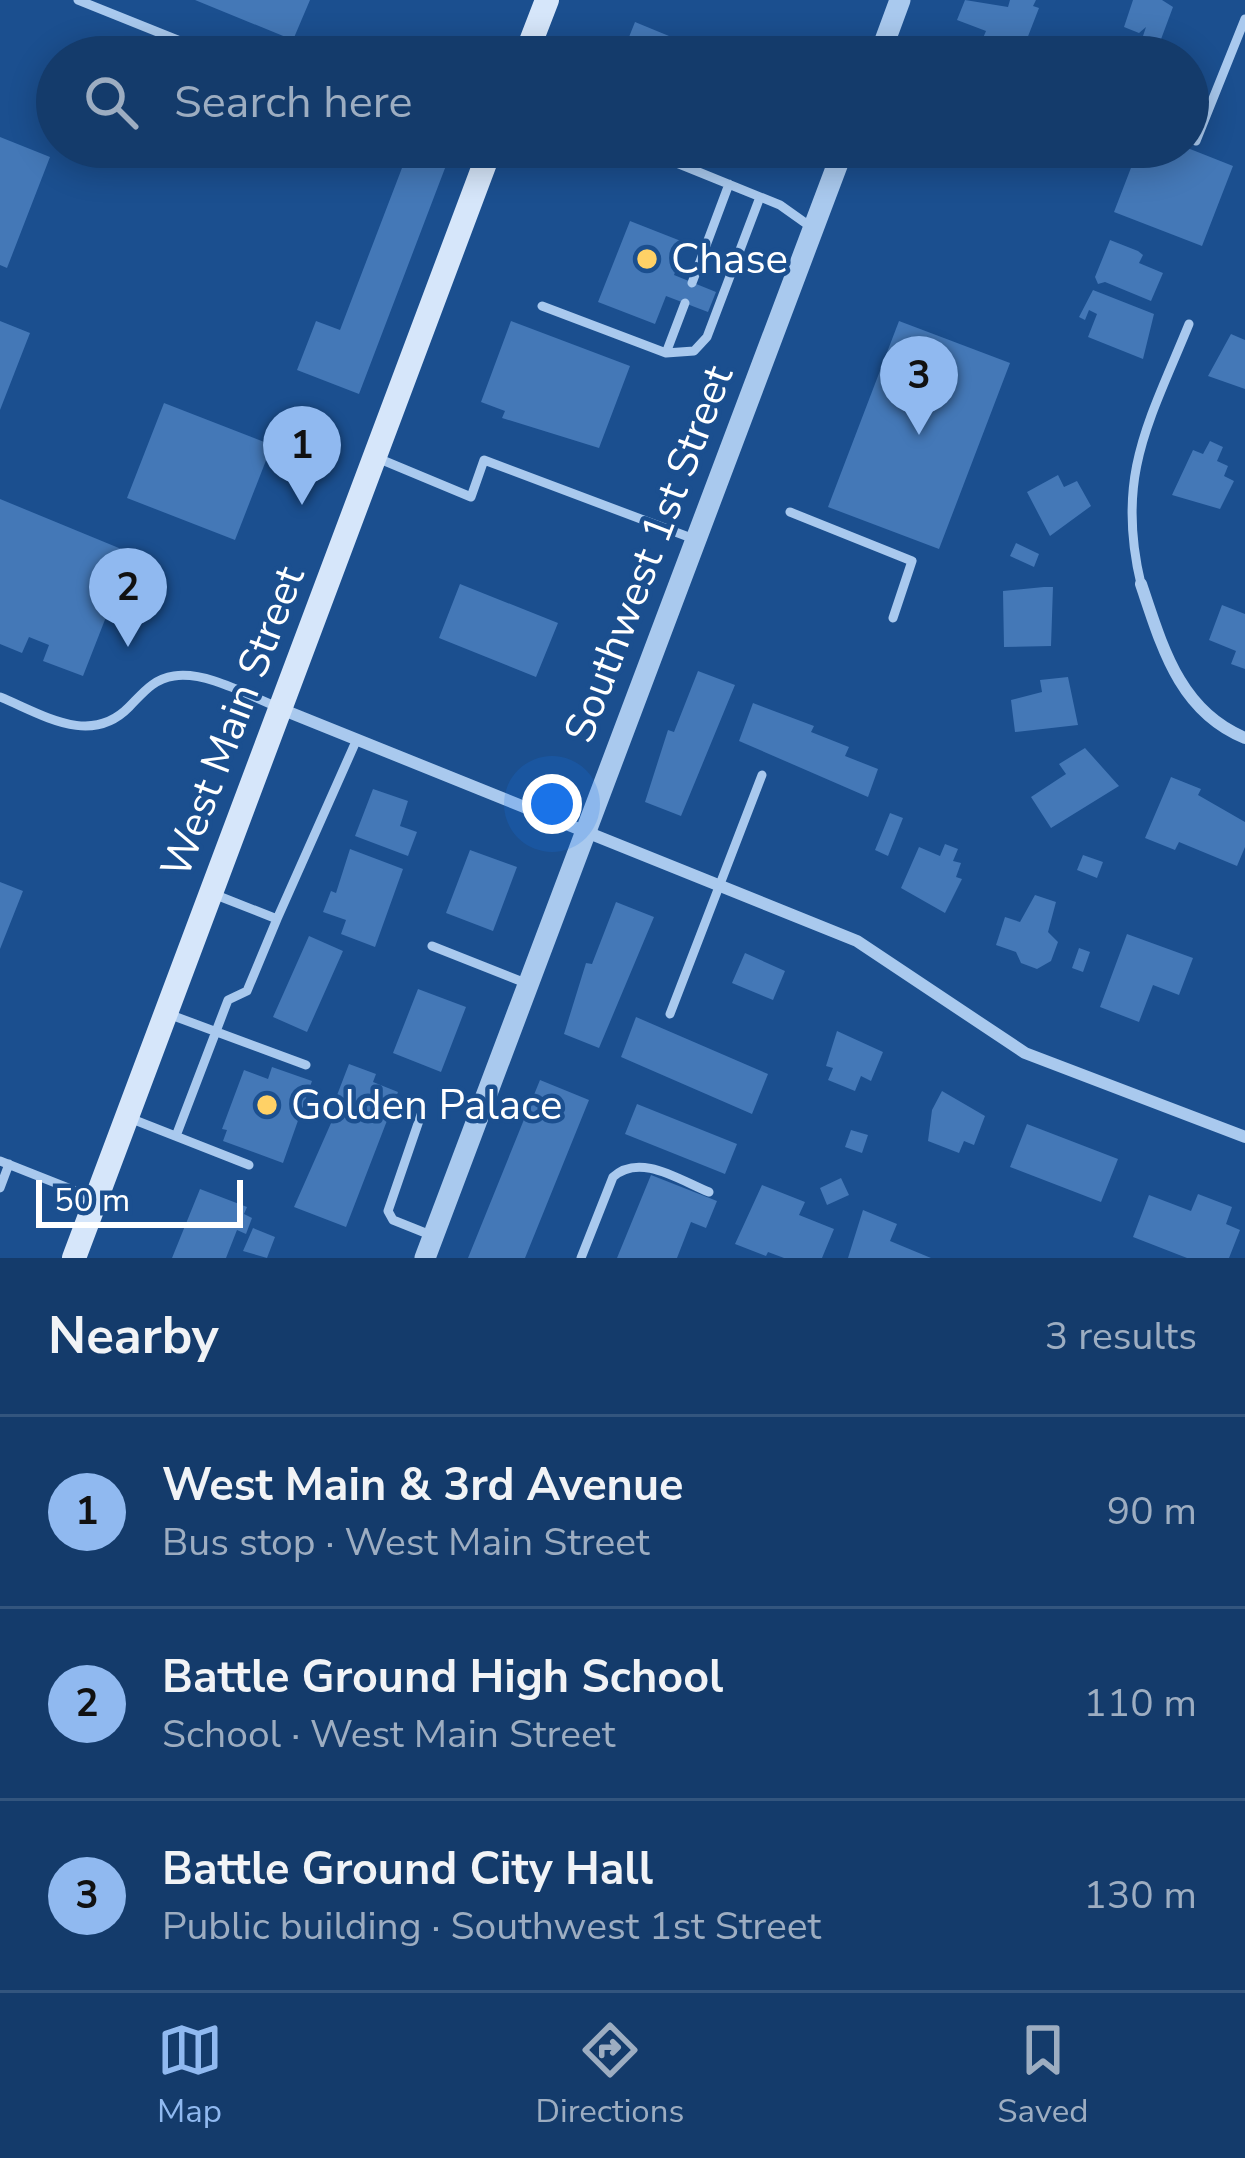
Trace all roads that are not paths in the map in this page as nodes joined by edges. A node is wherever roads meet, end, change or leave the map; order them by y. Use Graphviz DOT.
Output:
graph roads {
  1 [pos="78,0"];
  2 [pos="547,0"];
  3 [pos="900,0"];
  4 [pos="1245,19"];
  5 [pos="168,36"];
  6 [pos="533,36"];
  7 [pos="886,36"];
  8 [pos="1209,109"];
  9 [pos="483,168"];
  10 [pos="689,168"];
  11 [pos="836,168"];
  12 [pos="729,184"];
  13 [pos="760,197"];
  14 [pos="813,229"];
  15 [pos="692,283"];
  16 [pos="685,303"];
  17 [pos="542,306"];
  18 [pos="1189,324"];
  19 [pos="666,353"];
  20 [pos="375,458"];
  21 [pos="790,512"];
  22 [pos="696,540"];
  23 [pos="1141,584"];
  24 [pos="893,618"];
  25 [pos="0,697"];
  26 [pos="280,708"];
  27 [pos="1245,738"];
  28 [pos="358,739"];
  29 [pos="762,775"];
  30 [pos="586,832"];
  31 [pos="720,886"];
  32 [pos="211,893"];
  33 [pos="278,919"];
  34 [pos="432,946"];
  35 [pos="528,984"];
  36 [pos="166,1013"];
  37 [pos="670,1014"];
  38 [pos="215,1032"];
  39 [pos="306,1065"];
  40 [pos="422,1112"];
  41 [pos="127,1117"];
  42 [pos="176,1136"];
  43 [pos="1245,1137"];
  44 [pos="4,1162"];
  45 [pos="249,1165"];
  46 [pos="0,1188"];
  47 [pos="710,1192"];
  48 [pos="96,1199"];
  49 [pos="433,1236"];
  50 [pos="74,1258"];
  51 [pos="424,1258"];
  52 [pos="581,1258"];
  1 -- 5 [label="lane"];
  2 -- 6 [label="main road"];
  3 -- 7 [label="street"];
  4 -- 8 [label="lane"];
  9 -- 20 [label="main road, West Main Street"];
  10 -- 12 [label="lane"];
  11 -- 14 [label="street, Southwest 1st Street"];
  12 -- 13 [label="lane"];
  12 -- 15 [label="lane"];
  13 -- 14 [label="lane"];
  13 -- 19 [label="lane"];
  14 -- 22 [label="street, Southwest 1st Street"];
  16 -- 19 [label="lane"];
  17 -- 19 [label="lane"];
  18 -- 23 [label="lane"];
  20 -- 22 [label="lane"];
  20 -- 26 [label="main road, West Main Street"];
  21 -- 24 [label="lane"];
  22 -- 30 [label="street, Southwest 1st Street"];
  23 -- 27 [label="street"];
  25 -- 26 [label="lane"];
  26 -- 28 [label="street"];
  26 -- 32 [label="main road, West Main Street"];
  28 -- 30 [label="street"];
  28 -- 33 [label="lane"];
  29 -- 31 [label="lane"];
  30 -- 31 [label="street"];
  30 -- 35 [label="street, Southwest 1st Street"];
  31 -- 37 [label="lane"];
  31 -- 43 [label="street"];
  32 -- 33 [label="lane"];
  32 -- 36 [label="main road, West Main Street"];
  33 -- 38 [label="lane"];
  34 -- 35 [label="lane"];
  35 -- 49 [label="street, Southwest 1st Street"];
  36 -- 38 [label="lane"];
  36 -- 41 [label="main road, West Main Street"];
  38 -- 39 [label="lane"];
  38 -- 42 [label="lane"];
  40 -- 49 [label="lane"];
  41 -- 42 [label="lane"];
  41 -- 48 [label="main road, West Main Street"];
  42 -- 45 [label="lane"];
  44 -- 46 [label="lane"];
  44 -- 48 [label="lane"];
  47 -- 52 [label="lane"];
  48 -- 50 [label="main road, West Main Street"];
  49 -- 51 [label="street, Southwest 1st Street"];
}
